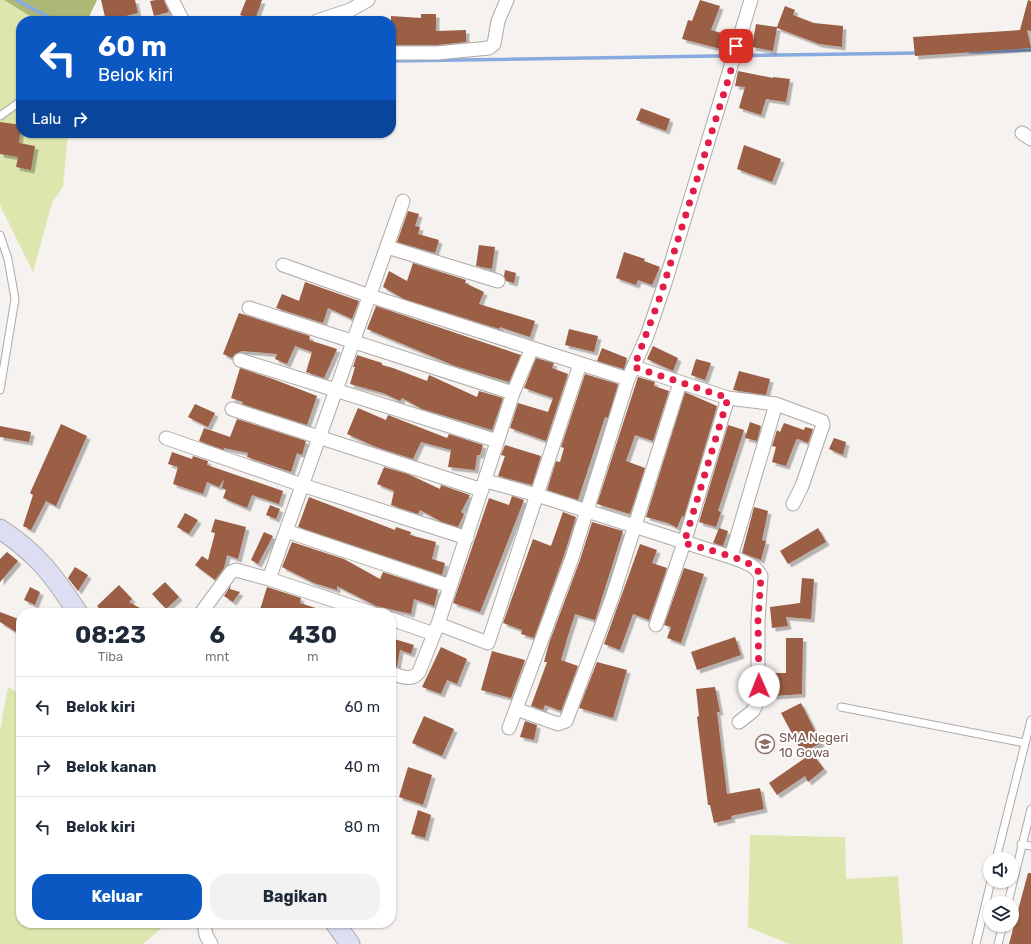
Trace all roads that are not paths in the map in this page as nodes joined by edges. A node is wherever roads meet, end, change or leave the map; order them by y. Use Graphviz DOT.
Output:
graph roads {
  1 [pos="172,0"];
  2 [pos="368,0"];
  3 [pos="507,0"];
  4 [pos="751,0"];
  5 [pos="181,16"];
  6 [pos="332,16"];
  7 [pos="396,53"];
  8 [pos="16,105"];
  9 [pos="0,116"];
  10 [pos="403,201"];
  11 [pos="0,235"];
  12 [pos="387,247"];
  13 [pos="283,265"];
  14 [pos="498,281"];
  15 [pos="370,296"];
  16 [pos="249,308"];
  17 [pos="354,343"];
  18 [pos="532,348"];
  19 [pos="240,360"];
  20 [pos="580,364"];
  21 [pos="634,367"];
  22 [pos="628,379"];
  23 [pos="680,383"];
  24 [pos="0,390"];
  25 [pos="337,390"];
  26 [pos="513,393"];
  27 [pos="728,398"];
  28 [pos="776,404"];
  29 [pos="232,409"];
  30 [pos="319,437"];
  31 [pos="166,438"];
  32 [pos="497,442"];
  33 [pos="302,484"];
  34 [pos="484,485"];
  35 [pos="537,495"];
  36 [pos="793,504"];
  37 [pos="586,511"];
  38 [pos="634,526"];
  39 [pos="0,529"];
  40 [pos="286,531"];
  41 [pos="467,538"];
  42 [pos="684,543"];
  43 [pos="731,557"];
  44 [pos="269,579"];
  45 [pos="450,586"];
  46 [pos="75,608"];
  47 [pos="205,608"];
  48 [pos="357,608"];
  49 [pos="396,620"];
  50 [pos="656,625"];
  51 [pos="436,629"];
  52 [pos="396,674"];
  53 [pos="841,706"];
  54 [pos="516,708"];
  55 [pos="1031,720"];
  56 [pos="739,722"];
  57 [pos="509,728"];
  58 [pos="1025,743"];
  59 [pos="1031,809"];
  60 [pos="1021,844"];
  61 [pos="1031,846"];
  62 [pos="998,852"];
  63 [pos="989,888"];
  64 [pos="1010,896"];
  65 [pos="205,928"];
  66 [pos="339,928"];
  67 [pos="1001,932"];
  68 [pos="211,944"];
  69 [pos="350,944"];
  70 [pos="976,944"];
  71 [pos="998,944"];
  1 -- 5 [label="street"];
  2 -- 6 [label="street"];
  3 -- 7 [label="street"];
  4 -- 21 [label="street"];
  8 -- 9 [label="lane"];
  10 -- 12 [label="street"];
  11 -- 24 [label="lane"];
  12 -- 14 [label="street"];
  12 -- 15 [label="street"];
  13 -- 15 [label="street"];
  15 -- 17 [label="street"];
  15 -- 18 [label="street"];
  16 -- 17 [label="street"];
  17 -- 25 [label="street"];
  17 -- 26 [label="street"];
  18 -- 20 [label="street"];
  18 -- 26 [label="street"];
  19 -- 25 [label="street"];
  20 -- 22 [label="street"];
  20 -- 35 [label="street"];
  21 -- 22 [label="street"];
  21 -- 23 [label="street"];
  22 -- 37 [label="street"];
  23 -- 27 [label="street"];
  23 -- 38 [label="street"];
  25 -- 30 [label="street"];
  25 -- 32 [label="street"];
  26 -- 32 [label="street"];
  27 -- 28 [label="street"];
  27 -- 42 [label="street"];
  28 -- 36 [label="street"];
  28 -- 43 [label="street"];
  29 -- 30 [label="street"];
  30 -- 33 [label="street"];
  30 -- 34 [label="street"];
  31 -- 33 [label="street"];
  32 -- 34 [label="street"];
  33 -- 40 [label="street"];
  33 -- 41 [label="street"];
  34 -- 35 [label="street"];
  34 -- 41 [label="street"];
  35 -- 37 [label="street"];
  35 -- 51 [label="street"];
  37 -- 38 [label="street"];
  37 -- 54 [label="street"];
  38 -- 42 [label="street"];
  38 -- 54 [label="street"];
  39 -- 46 [label="street"];
  40 -- 44 [label="street"];
  40 -- 45 [label="street"];
  41 -- 45 [label="street"];
  42 -- 43 [label="street"];
  42 -- 50 [label="street"];
  43 -- 56 [label="street"];
  44 -- 47 [label="street"];
  44 -- 48 [label="street"];
  45 -- 51 [label="street"];
  49 -- 51 [label="street"];
  51 -- 52 [label="street"];
  53 -- 58 [label="lane"];
  54 -- 57 [label="street"];
  55 -- 58 [label="lane"];
  58 -- 62 [label="lane"];
  59 -- 60 [label="lane"];
  60 -- 61 [label="lane"];
  60 -- 64 [label="lane"];
  63 -- 70 [label="lane"];
  65 -- 68 [label="street"];
  66 -- 69 [label="street"];
  67 -- 71 [label="lane"];
}
